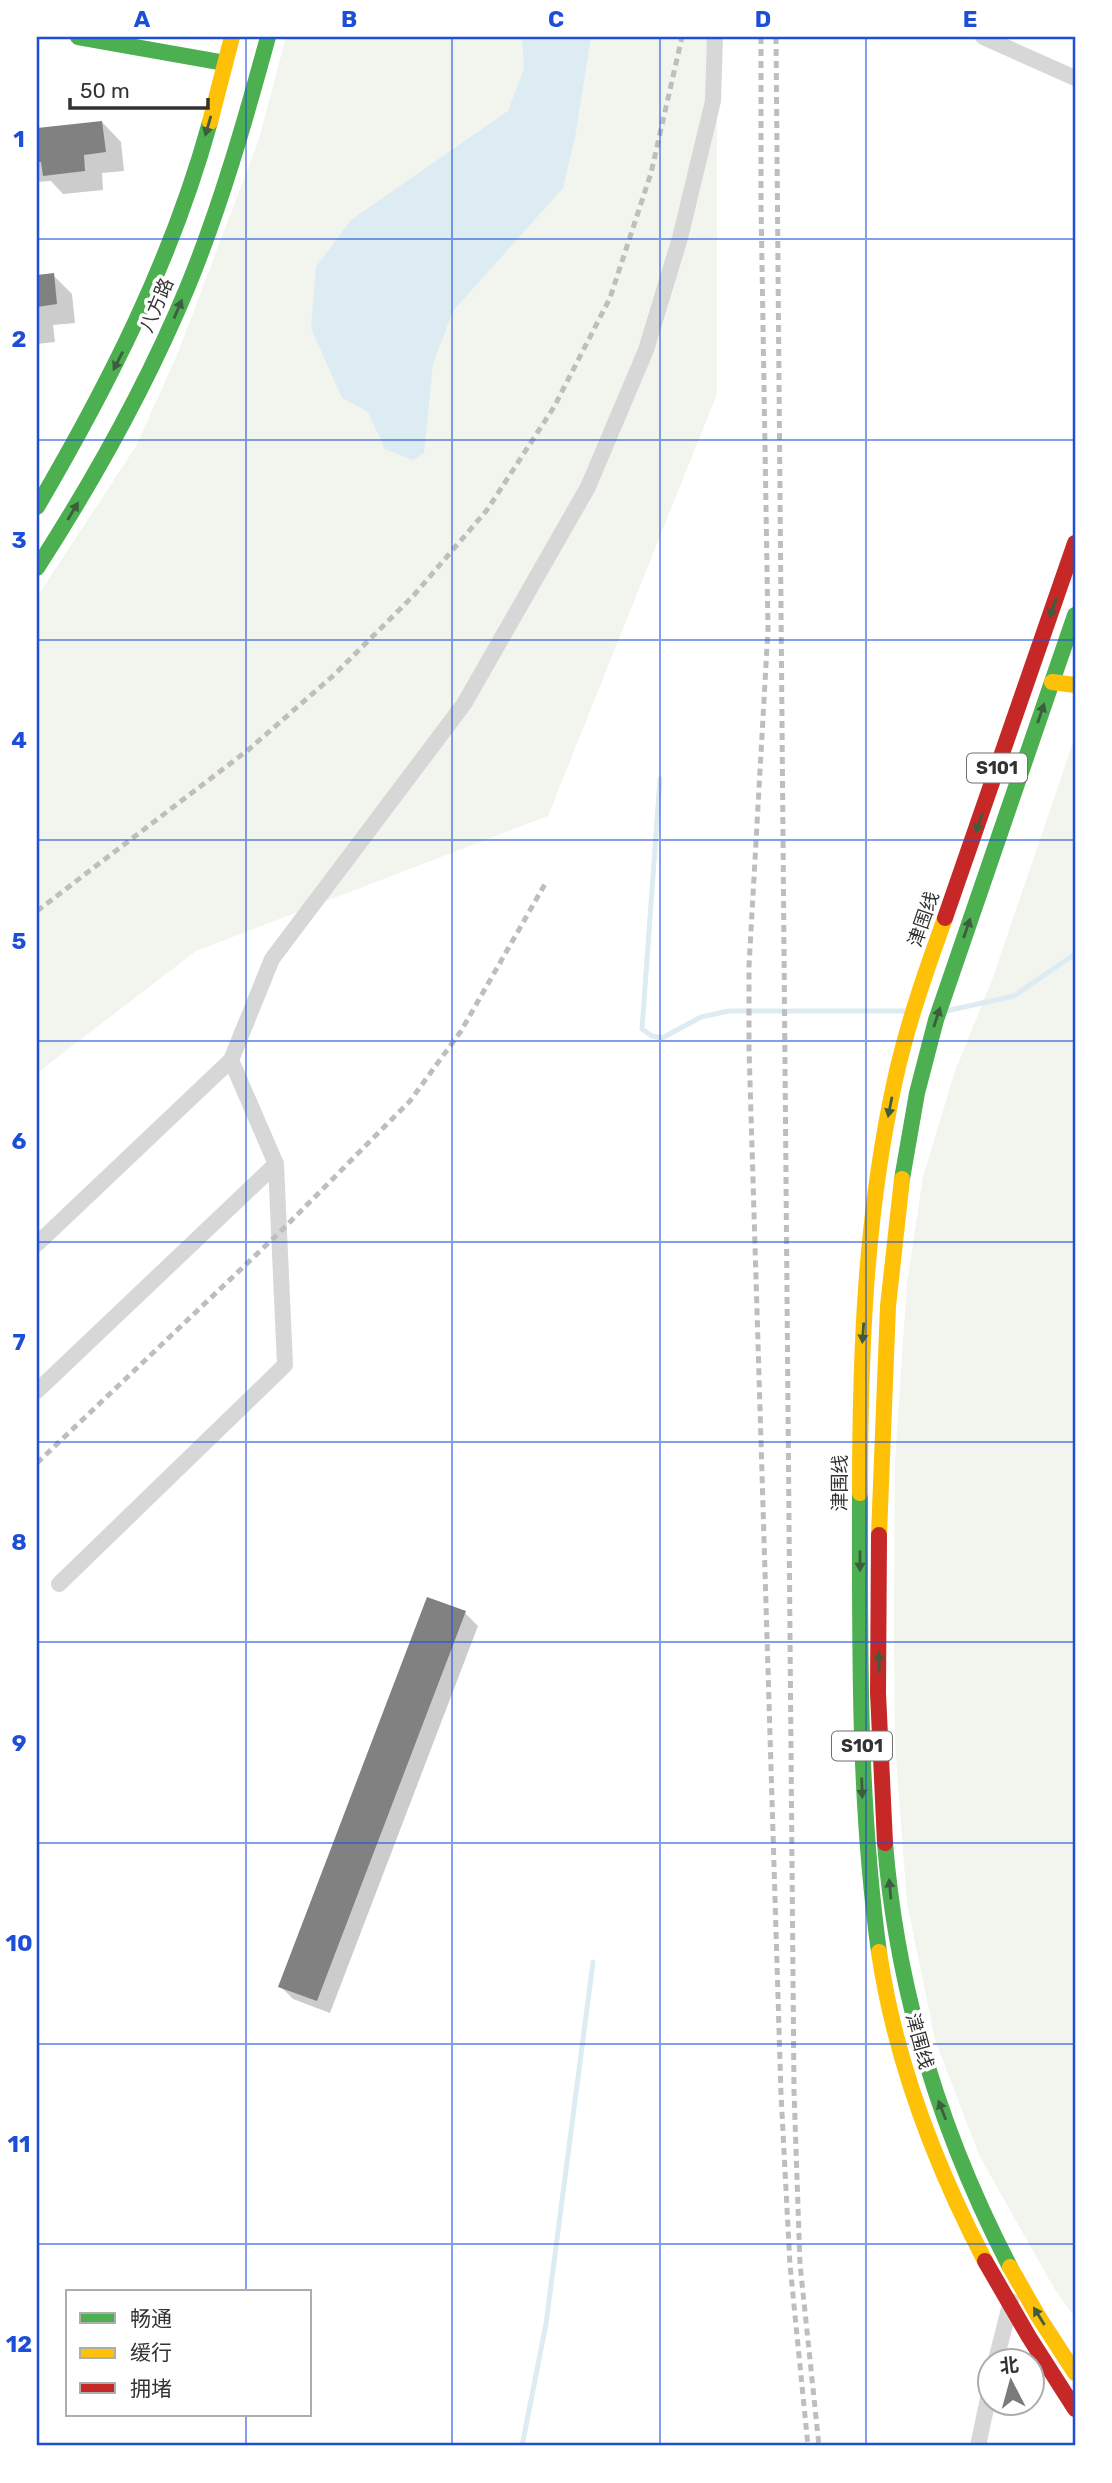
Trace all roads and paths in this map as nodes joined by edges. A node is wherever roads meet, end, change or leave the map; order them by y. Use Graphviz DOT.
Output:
graph roads {
  1 [pos="78,37"];
  2 [pos="232,37"];
  3 [pos="268,37"];
  4 [pos="715,37"];
  5 [pos="983,37"];
  6 [pos="225,63"];
  7 [pos="1075,78"];
  8 [pos="37,507"];
  9 [pos="1075,543"];
  10 [pos="37,568"];
  11 [pos="1075,615"];
  12 [pos="1052,681"];
  13 [pos="1075,685"];
  14 [pos="231,1060"];
  15 [pos="276,1164"];
  16 [pos="37,1244"];
  17 [pos="37,1391"];
  18 [pos="59,1584"];
  19 [pos="1018,2282"];
  20 [pos="1009,2306"];
  21 [pos="1000,2346"];
  22 [pos="1075,2373"];
  23 [pos="1075,2409"];
  24 [pos="984,2416"];
  25 [pos="978,2446"];
  1 -- 6 [label="main road"];
  2 -- 6 [label="main road, 八方路"];
  10 -- 3 [label="main road, 八方路, one-way"];
  4 -- 14 [label="street"];
  5 -- 7 [label="street"];
  6 -- 8 [label="main road, 八方路, one-way"];
  9 -- 20 [label="main road, 津围线 / S101, one-way"];
  11 -- 12 [label="main road, 津围线 / S101"];
  12 -- 13 [label="main road"];
  19 -- 12 [label="main road, 津围线 / S101, one-way"];
  14 -- 15 [label="street"];
  14 -- 16 [label="street"];
  15 -- 17 [label="street"];
  15 -- 18 [label="street"];
  19 -- 20 [label="street"];
  22 -- 19 [label="main road, 津围线 / S101, one-way"];
  20 -- 21 [label="street"];
  20 -- 23 [label="main road, 津围线 / S101"];
  24 -- 25 [label="street"];
}
